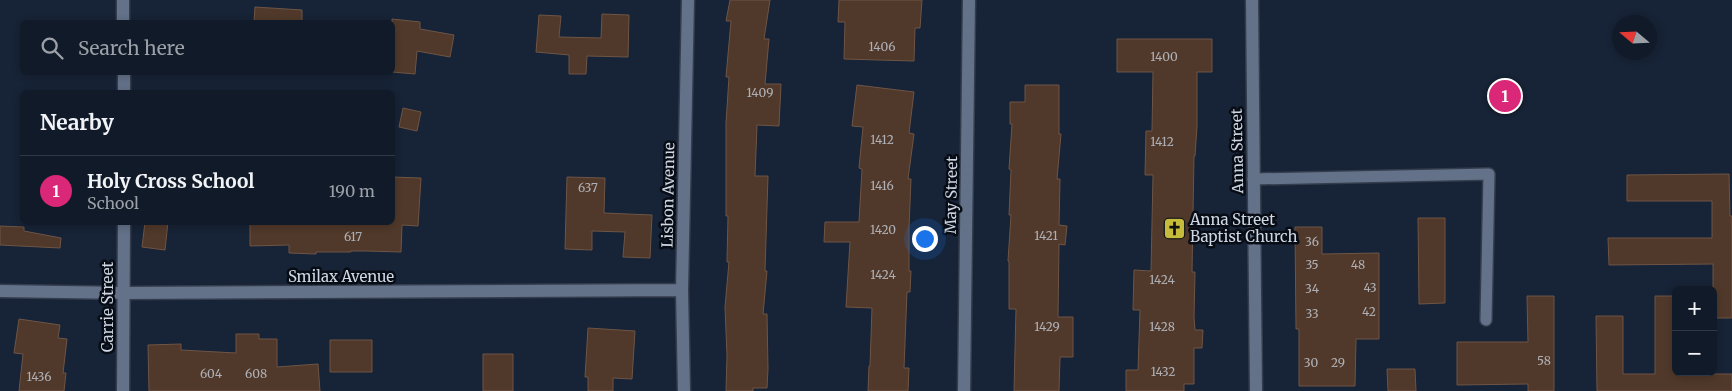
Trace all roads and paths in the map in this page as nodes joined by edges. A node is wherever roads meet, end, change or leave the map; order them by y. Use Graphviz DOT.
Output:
graph roads {
  1 [pos="123,0"];
  2 [pos="688,0"];
  3 [pos="969,0"];
  4 [pos="1252,0"];
  5 [pos="123,20"];
  6 [pos="124,75"];
  7 [pos="124,90"];
  8 [pos="1253,179"];
  9 [pos="124,225"];
  10 [pos="0,290"];
  11 [pos="682,290"];
  12 [pos="124,293"];
  13 [pos="1486,320"];
  14 [pos="123,391"];
  15 [pos="684,391"];
  16 [pos="964,391"];
  17 [pos="1256,391"];
  1 -- 5 [label="street"];
  2 -- 11 [label="street, Lisbon Avenue"];
  3 -- 16 [label="street, May Street"];
  4 -- 8 [label="street, Anna Street"];
  6 -- 7 [label="street"];
  8 -- 13 [label="lane"];
  8 -- 17 [label="street, Anna Street"];
  9 -- 12 [label="street, Carrie Street"];
  10 -- 12 [label="street, Smilax Avenue"];
  11 -- 12 [label="street, Smilax Avenue"];
  11 -- 15 [label="street, Lisbon Avenue"];
  12 -- 14 [label="street, Carrie Street"];
}
